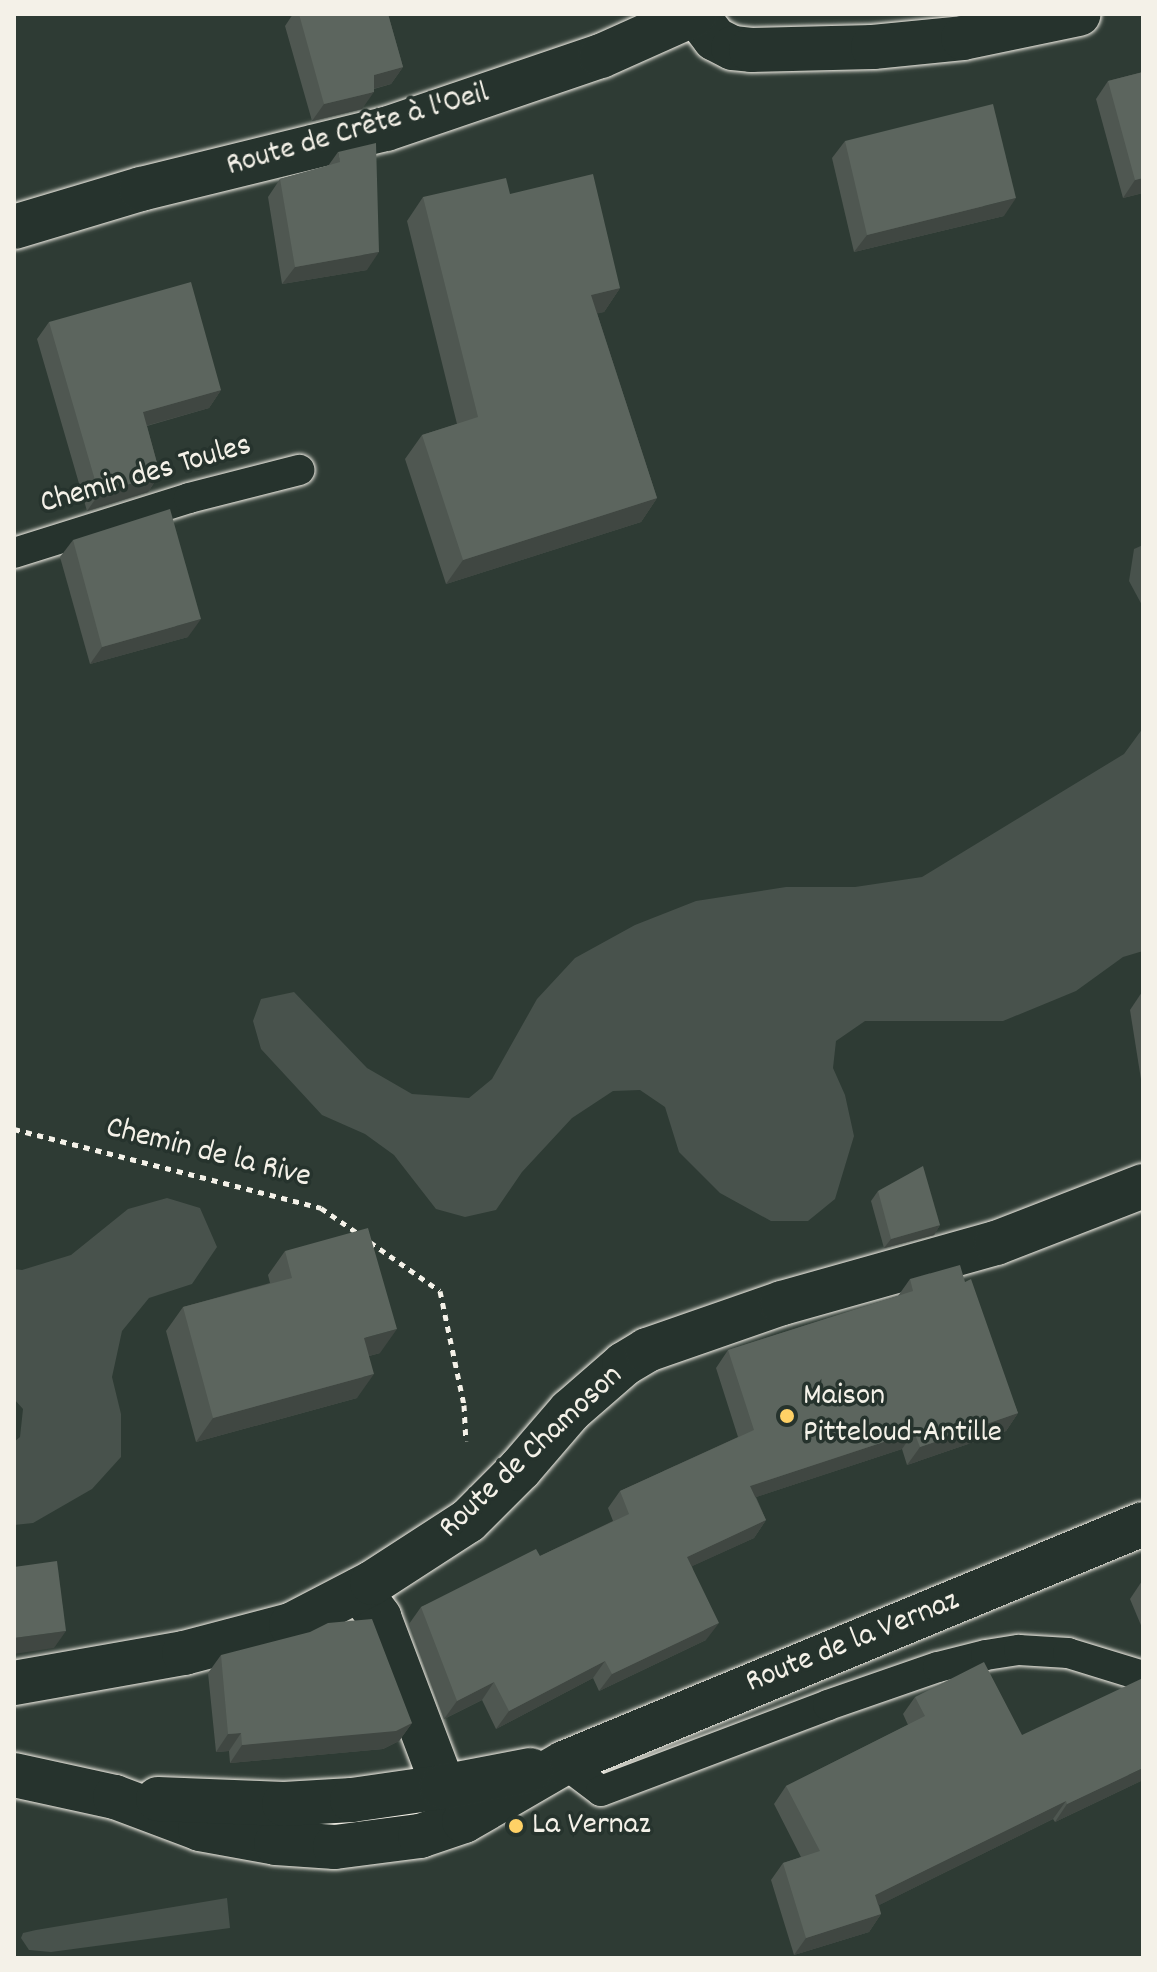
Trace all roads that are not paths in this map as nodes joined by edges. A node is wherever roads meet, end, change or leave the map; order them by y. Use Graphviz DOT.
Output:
graph roads {
  1 [pos="696,14"];
  2 [pos="1079,14"];
  3 [pos="14,227"];
  4 [pos="299,470"];
  5 [pos="14,553"];
  6 [pos="1143,1186"];
  7 [pos="1143,1524"];
  8 [pos="359,1590"];
  9 [pos="1143,1676"];
  10 [pos="14,1683"];
  11 [pos="564,1763"];
  12 [pos="14,1775"];
  13 [pos="450,1805"];
  1 -- 2 [label="street"];
  1 -- 3 [label="street, Route de Crête à l'Oeil"];
  4 -- 5 [label="lane, Chemin des Toules"];
  6 -- 8 [label="street, Route de Chamoson"];
  7 -- 11 [label="street, Route de la Vernaz"];
  8 -- 10 [label="street, Route de Chamoson"];
  8 -- 13 [label="street"];
  9 -- 11 [label="lane"];
  11 -- 13 [label="street, Route de la Vernaz"];
  12 -- 13 [label="street, Route de la Vernaz"];
}
